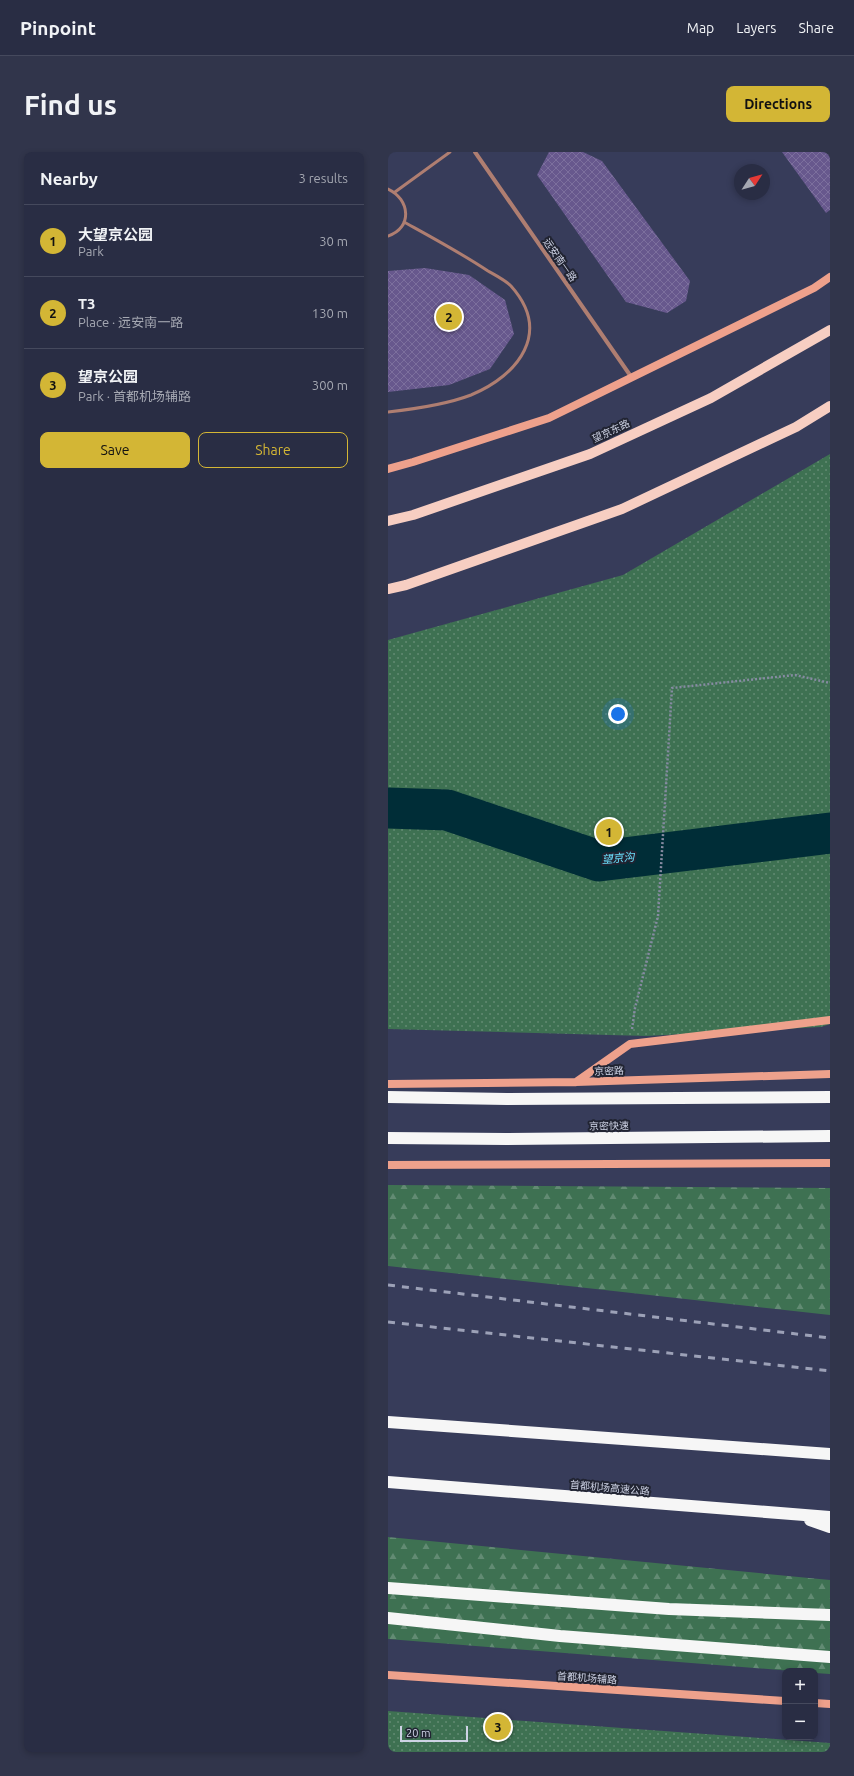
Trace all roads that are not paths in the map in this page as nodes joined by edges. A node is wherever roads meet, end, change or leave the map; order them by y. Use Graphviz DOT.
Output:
graph roads {
  1 [pos="450,152"];
  2 [pos="476,152"];
  3 [pos="388,189"];
  4 [pos="395,192"];
  5 [pos="404,222"];
  6 [pos="388,236"];
  7 [pos="830,277"];
  8 [pos="830,282"];
  9 [pos="814,288"];
  10 [pos="830,330"];
  11 [pos="632,378"];
  12 [pos="830,406"];
  13 [pos="388,412"];
  14 [pos="388,469"];
  15 [pos="388,521"];
  16 [pos="388,589"];
  17 [pos="830,1020"];
  18 [pos="830,1074"];
  19 [pos="576,1082"];
  20 [pos="388,1084"];
  21 [pos="388,1097"];
  22 [pos="830,1097"];
  23 [pos="830,1136"];
  24 [pos="388,1138"];
  25 [pos="830,1163"];
  26 [pos="388,1164"];
  27 [pos="388,1422"];
  28 [pos="830,1454"];
  29 [pos="388,1482"];
  30 [pos="792,1514"];
  31 [pos="830,1517"];
  32 [pos="830,1527"];
  33 [pos="388,1588"];
  34 [pos="830,1615"];
  35 [pos="388,1618"];
  36 [pos="830,1657"];
  37 [pos="388,1675"];
  38 [pos="782,1701"];
  39 [pos="818,1703"];
  40 [pos="830,1704"];
  1 -- 4 [label="lane"];
  2 -- 11 [label="street, 远安南一路"];
  3 -- 4 [label="lane"];
  4 -- 5 [label="lane"];
  5 -- 6 [label="lane"];
  5 -- 13 [label="lane"];
  7 -- 9 [label="street"];
  8 -- 9 [label="street"];
  9 -- 11 [label="street"];
  10 -- 15 [label="main road, 望京东路"];
  11 -- 14 [label="street"];
  12 -- 16 [label="main road"];
  17 -- 19 [label="street"];
  18 -- 19 [label="street, 京密路"];
  19 -- 20 [label="street, 京密路"];
  21 -- 22 [label="highway"];
  23 -- 24 [label="highway, 京密快速"];
  25 -- 26 [label="street"];
  27 -- 28 [label="highway"];
  29 -- 30 [label="highway, 首都机场高速公路"];
  30 -- 31 [label="highway, 首都机场高速公路"];
  30 -- 32 [label="highway"];
  33 -- 34 [label="highway"];
  35 -- 36 [label="highway"];
  37 -- 38 [label="street, 首都机场辅路"];
  39 -- 40 [label="street"];
}
